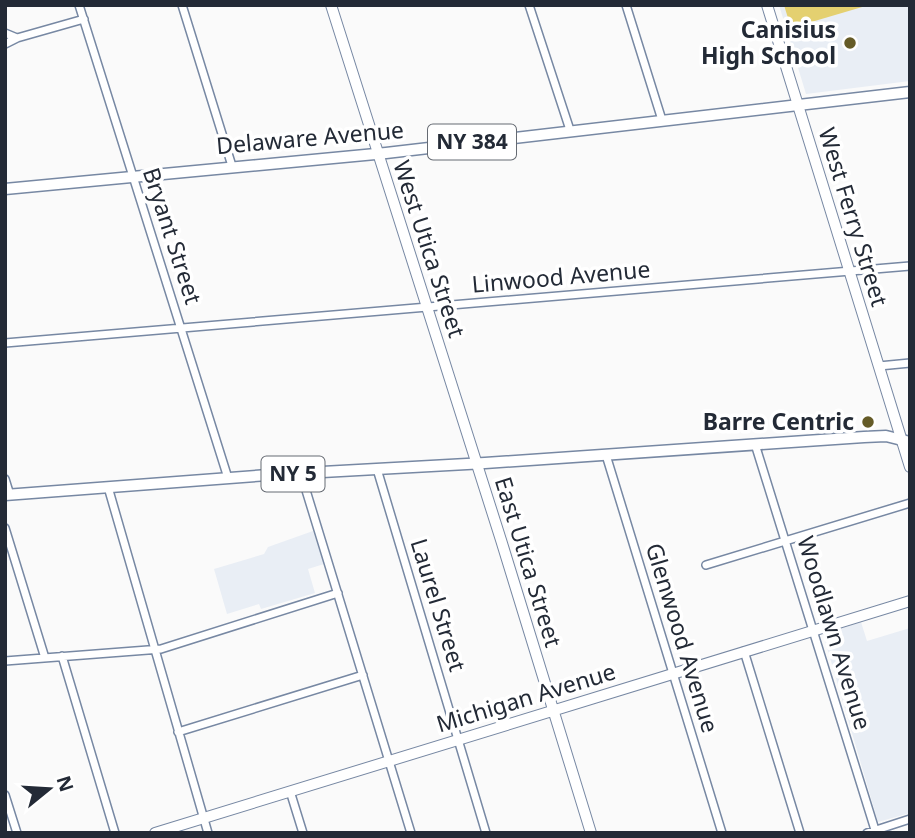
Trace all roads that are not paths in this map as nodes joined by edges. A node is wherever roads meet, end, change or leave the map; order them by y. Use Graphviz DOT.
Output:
graph roads {
  1 [pos="79,5"];
  2 [pos="181,5"];
  3 [pos="331,5"];
  4 [pos="529,5"];
  5 [pos="626,5"];
  6 [pos="766,5"];
  7 [pos="84,19"];
  8 [pos="5,33"];
  9 [pos="17,38"];
  10 [pos="5,44"];
  11 [pos="910,92"];
  12 [pos="798,106"];
  13 [pos="662,120"];
  14 [pos="570,130"];
  15 [pos="378,153"];
  16 [pos="232,166"];
  17 [pos="133,176"];
  18 [pos="5,189"];
  19 [pos="910,266"];
  20 [pos="850,272"];
  21 [pos="427,307"];
  22 [pos="180,327"];
  23 [pos="5,343"];
  24 [pos="910,363"];
  25 [pos="879,366"];
  26 [pos="906,441"];
  27 [pos="755,444"];
  28 [pos="606,455"];
  29 [pos="477,464"];
  30 [pos="910,467"];
  31 [pos="377,469"];
  32 [pos="301,474"];
  33 [pos="228,478"];
  34 [pos="5,480"];
  35 [pos="108,487"];
  36 [pos="8,495"];
  37 [pos="910,503"];
  38 [pos="5,528"];
  39 [pos="785,541"];
  40 [pos="706,565"];
  41 [pos="338,593"];
  42 [pos="910,601"];
  43 [pos="814,631"];
  44 [pos="154,650"];
  45 [pos="744,652"];
  46 [pos="62,656"];
  47 [pos="46,658"];
  48 [pos="5,660"];
  49 [pos="673,673"];
  50 [pos="363,675"];
  51 [pos="554,710"];
  52 [pos="178,732"];
  53 [pos="458,739"];
  54 [pos="389,761"];
  55 [pos="290,791"];
  56 [pos="5,795"];
  57 [pos="204,818"];
  58 [pos="910,820"];
  59 [pos="876,832"];
  60 [pos="17,833"];
  61 [pos="116,833"];
  62 [pos="155,833"];
  63 [pos="208,833"];
  64 [pos="303,833"];
  65 [pos="411,833"];
  66 [pos="486,833"];
  67 [pos="591,833"];
  68 [pos="722,833"];
  69 [pos="800,833"];
  70 [pos="867,833"];
  1 -- 7 [label="street, Bryant Street"];
  2 -- 16 [label="street"];
  3 -- 15 [label="street, West Utica Street"];
  4 -- 14 [label="street"];
  5 -- 13 [label="street"];
  6 -- 12 [label="street, West Ferry Street"];
  7 -- 9 [label="street"];
  7 -- 17 [label="street, Bryant Street"];
  8 -- 9 [label="street"];
  9 -- 10 [label="street"];
  11 -- 12 [label="main road, Delaware Avenue / NY 384"];
  12 -- 13 [label="main road, Delaware Avenue / NY 384"];
  12 -- 20 [label="street, West Ferry Street"];
  13 -- 14 [label="main road, Delaware Avenue / NY 384"];
  14 -- 15 [label="main road, Delaware Avenue / NY 384"];
  15 -- 16 [label="main road, Delaware Avenue / NY 384"];
  15 -- 21 [label="street, West Utica Street"];
  16 -- 17 [label="main road, Delaware Avenue / NY 384"];
  17 -- 18 [label="main road, Delaware Avenue / NY 384"];
  17 -- 22 [label="street, Bryant Street"];
  19 -- 20 [label="street, Linwood Avenue"];
  20 -- 21 [label="street, Linwood Avenue"];
  20 -- 25 [label="street, West Ferry Street"];
  21 -- 22 [label="street, Linwood Avenue"];
  21 -- 29 [label="street, West Utica Street"];
  22 -- 23 [label="street, Linwood Avenue"];
  22 -- 33 [label="street, Bryant Street"];
  24 -- 25 [label="street"];
  25 -- 26 [label="street, West Ferry Street"];
  26 -- 27 [label="main road, NY 5"];
  26 -- 30 [label="street, West Ferry Street"];
  27 -- 28 [label="main road, NY 5"];
  27 -- 39 [label="street, Woodlawn Avenue"];
  28 -- 29 [label="main road, NY 5"];
  28 -- 49 [label="street, Glenwood Avenue"];
  29 -- 31 [label="main road, NY 5"];
  29 -- 51 [label="street, East Utica Street"];
  31 -- 32 [label="main road, NY 5"];
  31 -- 53 [label="street, Laurel Street"];
  32 -- 33 [label="main road, NY 5"];
  32 -- 41 [label="street"];
  33 -- 35 [label="main road, NY 5"];
  34 -- 36 [label="street"];
  35 -- 36 [label="main road, NY 5"];
  35 -- 44 [label="street"];
  37 -- 39 [label="street"];
  38 -- 47 [label="street"];
  39 -- 40 [label="street"];
  39 -- 43 [label="street, Woodlawn Avenue"];
  41 -- 44 [label="street"];
  41 -- 50 [label="street"];
  42 -- 43 [label="street, Michigan Avenue"];
  43 -- 45 [label="street, Michigan Avenue"];
  43 -- 59 [label="street, Woodlawn Avenue"];
  44 -- 46 [label="street"];
  44 -- 52 [label="street"];
  45 -- 49 [label="street, Michigan Avenue"];
  45 -- 69 [label="street"];
  46 -- 47 [label="street"];
  46 -- 61 [label="street"];
  47 -- 48 [label="street"];
  49 -- 51 [label="street, Michigan Avenue"];
  49 -- 68 [label="street, Glenwood Avenue"];
  50 -- 52 [label="street"];
  50 -- 54 [label="street"];
  51 -- 53 [label="street, Michigan Avenue"];
  51 -- 67 [label="street, East Utica Street"];
  52 -- 57 [label="street"];
  53 -- 54 [label="street, Michigan Avenue"];
  53 -- 66 [label="street, Laurel Street"];
  54 -- 55 [label="street, Michigan Avenue"];
  54 -- 65 [label="street"];
  55 -- 57 [label="street, Michigan Avenue"];
  55 -- 64 [label="street"];
  56 -- 60 [label="street"];
  57 -- 62 [label="street, Michigan Avenue"];
  57 -- 63 [label="street"];
  58 -- 59 [label="street"];
  59 -- 70 [label="street"];
}
